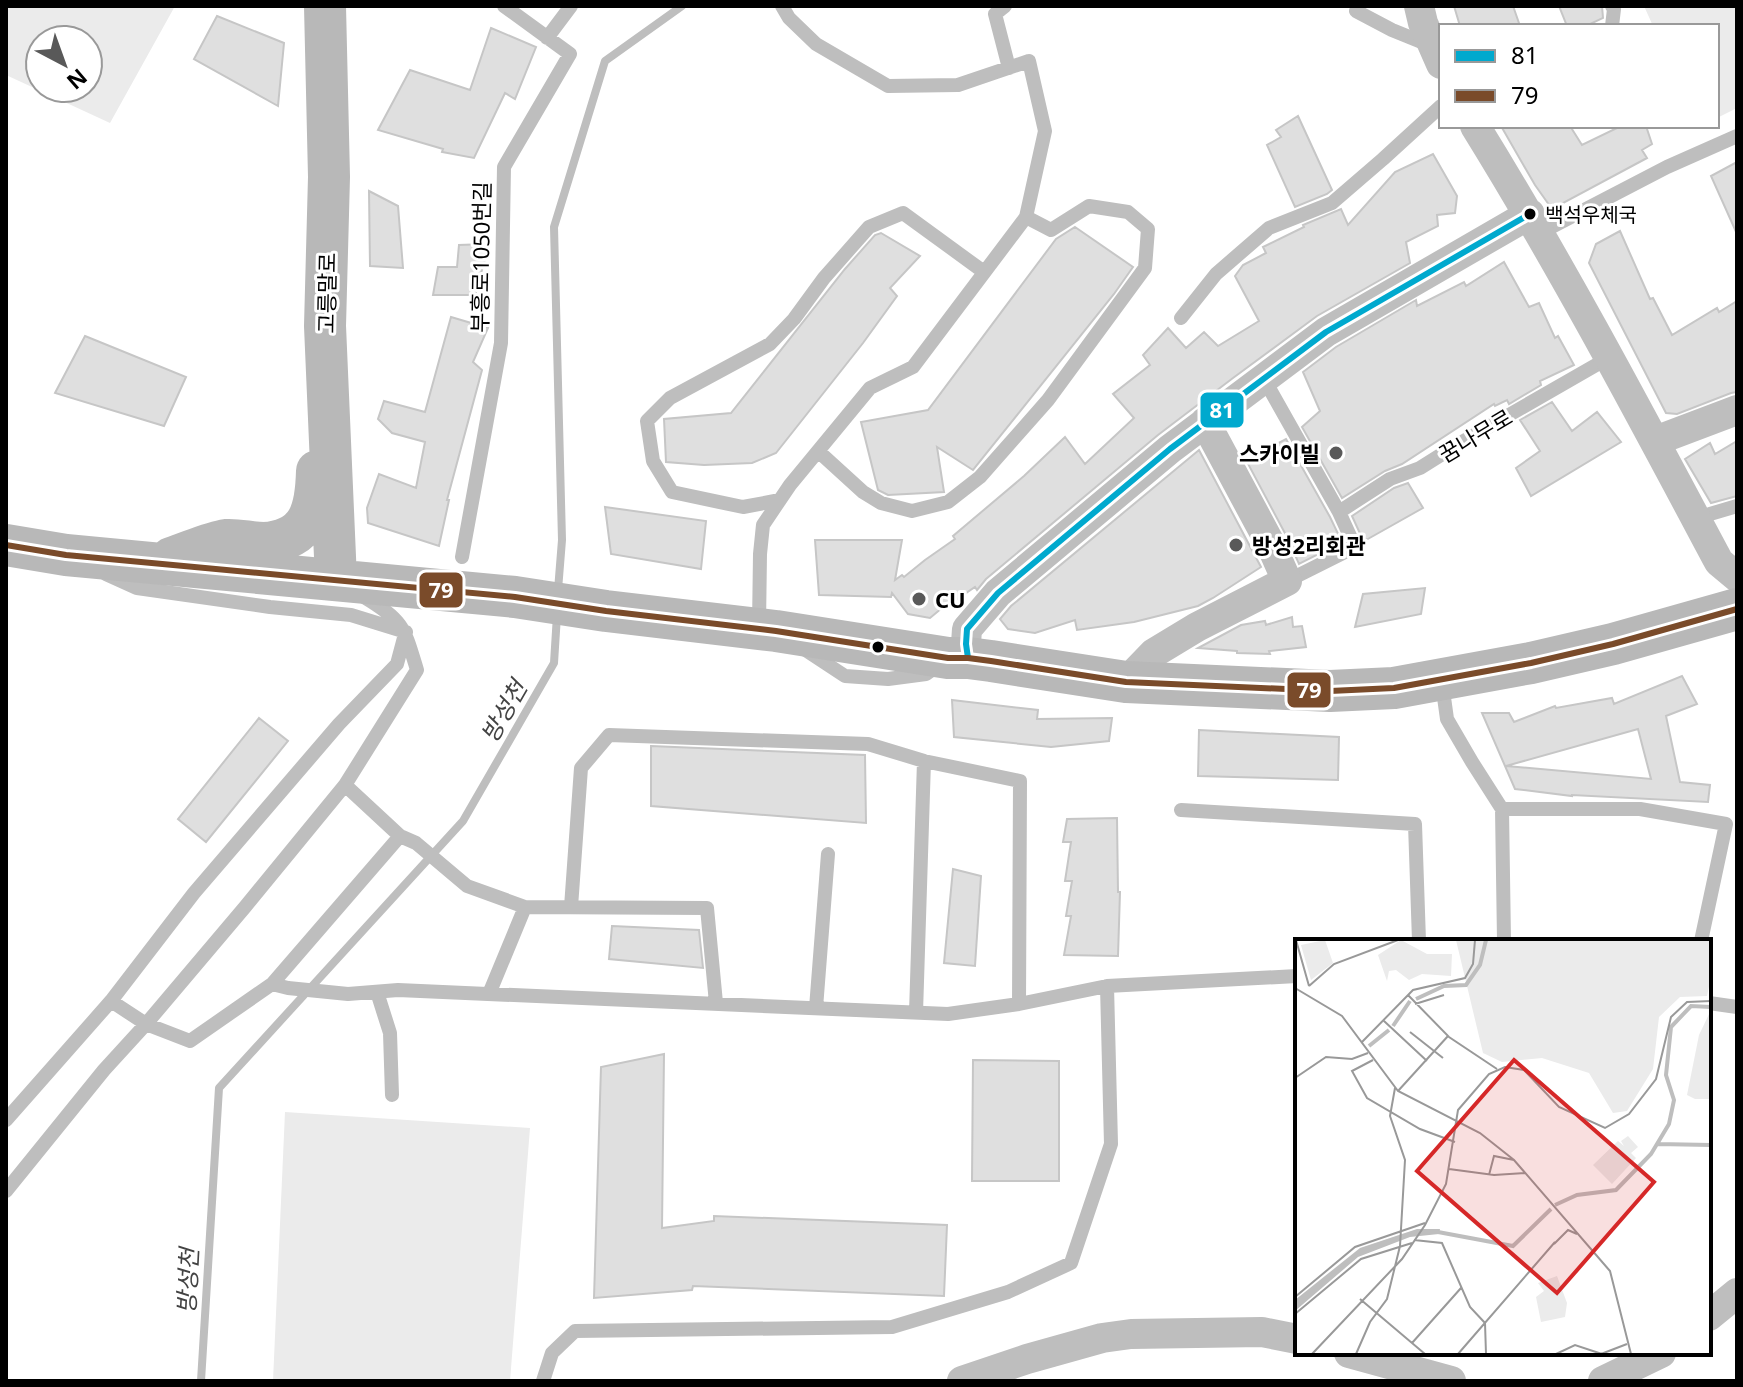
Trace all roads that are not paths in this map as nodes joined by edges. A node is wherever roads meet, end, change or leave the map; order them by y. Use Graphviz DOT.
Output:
graph roads {
  1 [pos="325,6"];
  2 [pos="504,6"];
  3 [pos="571,6"];
  4 [pos="782,6"];
  5 [pos="1005,6"];
  6 [pos="1419,6"];
  7 [pos="1356,11"];
  8 [pos="547,38"];
  9 [pos="1437,55"];
  10 [pos="1009,68"];
  11 [pos="1439,108"];
  12 [pos="1476,128"];
  13 [pos="1737,136"];
  14 [pos="1026,217"];
  15 [pos="1535,224"];
  16 [pos="984,272"];
  17 [pos="1181,318"];
  18 [pos="325,326"];
  19 [pos="1610,357"];
  20 [pos="1264,379"];
  21 [pos="1737,410"];
  22 [pos="1205,422"];
  23 [pos="1655,441"];
  24 [pos="818,451"];
  25 [pos="780,500"];
  26 [pos="1737,506"];
  27 [pos="1339,512"];
  28 [pos="1696,520"];
  29 [pos="6,545"];
  30 [pos="66,555"];
  31 [pos="462,557"];
  32 [pos="154,564"];
  33 [pos="1737,577"];
  34 [pos="336,580"];
  35 [pos="1287,581"];
  36 [pos="1737,609"];
  37 [pos="767,630"];
  38 [pos="406,632"];
  39 [pos="958,658"];
  40 [pos="1441,678"];
  41 [pos="1126,682"];
  42 [pos="924,761"];
  43 [pos="345,785"];
  44 [pos="1502,809"];
  45 [pos="1181,810"];
  46 [pos="400,836"];
  47 [pos="828,854"];
  48 [pos="525,907"];
  49 [pos="571,907"];
  50 [pos="1419,939"];
  51 [pos="1504,939"];
  52 [pos="1701,939"];
  53 [pos="1295,976"];
  54 [pos="272,984"];
  55 [pos="1107,986"];
  56 [pos="377,992"];
  57 [pos="489,994"];
  58 [pos="111,1001"];
  59 [pos="716,1003"];
  60 [pos="1711,1003"];
  61 [pos="1019,1004"];
  62 [pos="1737,1007"];
  63 [pos="816,1008"];
  64 [pos="916,1013"];
  65 [pos="146,1024"];
  66 [pos="392,1095"];
  67 [pos="6,1120"];
  68 [pos="6,1191"];
  69 [pos="1737,1293"];
  70 [pos="1711,1314"];
  71 [pos="1295,1339"];
  72 [pos="1356,1355"];
  73 [pos="1657,1355"];
  74 [pos="543,1381"];
  75 [pos="962,1381"];
  76 [pos="1451,1381"];
  77 [pos="1603,1381"];
  1 -- 18 [label="main road, 고릉말로"];
  2 -- 8 [label="lane, 부흥로1050번길"];
  3 -- 8 [label="lane"];
  4 -- 10 [label="lane"];
  5 -- 10 [label="lane"];
  6 -- 9 [label="street"];
  7 -- 9 [label="lane"];
  8 -- 31 [label="lane, 부흥로1050번길"];
  10 -- 14 [label="lane"];
  11 -- 17 [label="lane"];
  12 -- 15 [label="street"];
  13 -- 15 [label="lane"];
  14 -- 16 [label="lane"];
  14 -- 24 [label="lane"];
  15 -- 19 [label="street"];
  15 -- 20 [label="street"];
  16 -- 24 [label="lane"];
  16 -- 25 [label="lane"];
  18 -- 32 [label="main road"];
  18 -- 34 [label="main road, 고릉말로"];
  19 -- 23 [label="street"];
  19 -- 27 [label="lane, 꿈나무로"];
  20 -- 22 [label="street"];
  20 -- 27 [label="lane"];
  21 -- 23 [label="street"];
  22 -- 35 [label="street"];
  22 -- 39 [label="street"];
  23 -- 28 [label="street"];
  24 -- 25 [label="lane"];
  25 -- 37 [label="lane"];
  26 -- 28 [label="lane"];
  27 -- 35 [label="lane"];
  28 -- 33 [label="street"];
  29 -- 30 [label="main road"];
  30 -- 32 [label="main road"];
  30 -- 38 [label="lane"];
  32 -- 34 [label="main road"];
  34 -- 37 [label="main road"];
  34 -- 38 [label="lane"];
  35 -- 41 [label="street"];
  36 -- 40 [label="main road"];
  37 -- 39 [label="main road"];
  38 -- 43 [label="lane"];
  38 -- 58 [label="lane"];
  39 -- 41 [label="main road"];
  40 -- 41 [label="main road"];
  40 -- 44 [label="lane"];
  42 -- 49 [label="lane"];
  42 -- 61 [label="lane"];
  42 -- 64 [label="lane"];
  43 -- 46 [label="lane"];
  43 -- 65 [label="lane"];
  44 -- 51 [label="lane"];
  44 -- 52 [label="lane"];
  45 -- 50 [label="lane"];
  46 -- 48 [label="lane"];
  46 -- 54 [label="lane"];
  47 -- 63 [label="lane"];
  48 -- 49 [label="lane"];
  48 -- 57 [label="lane"];
  49 -- 59 [label="lane"];
  53 -- 55 [label="lane"];
  54 -- 56 [label="lane"];
  54 -- 65 [label="lane"];
  55 -- 61 [label="lane"];
  55 -- 74 [label="lane"];
  56 -- 57 [label="lane"];
  56 -- 66 [label="lane"];
  57 -- 59 [label="lane"];
  58 -- 65 [label="lane"];
  58 -- 67 [label="lane"];
  59 -- 63 [label="lane"];
  60 -- 62 [label="lane"];
  61 -- 64 [label="lane"];
  63 -- 64 [label="lane"];
  65 -- 68 [label="lane"];
  69 -- 70 [label="street"];
  71 -- 75 [label="street"];
  72 -- 76 [label="street"];
  73 -- 77 [label="street"];
}
